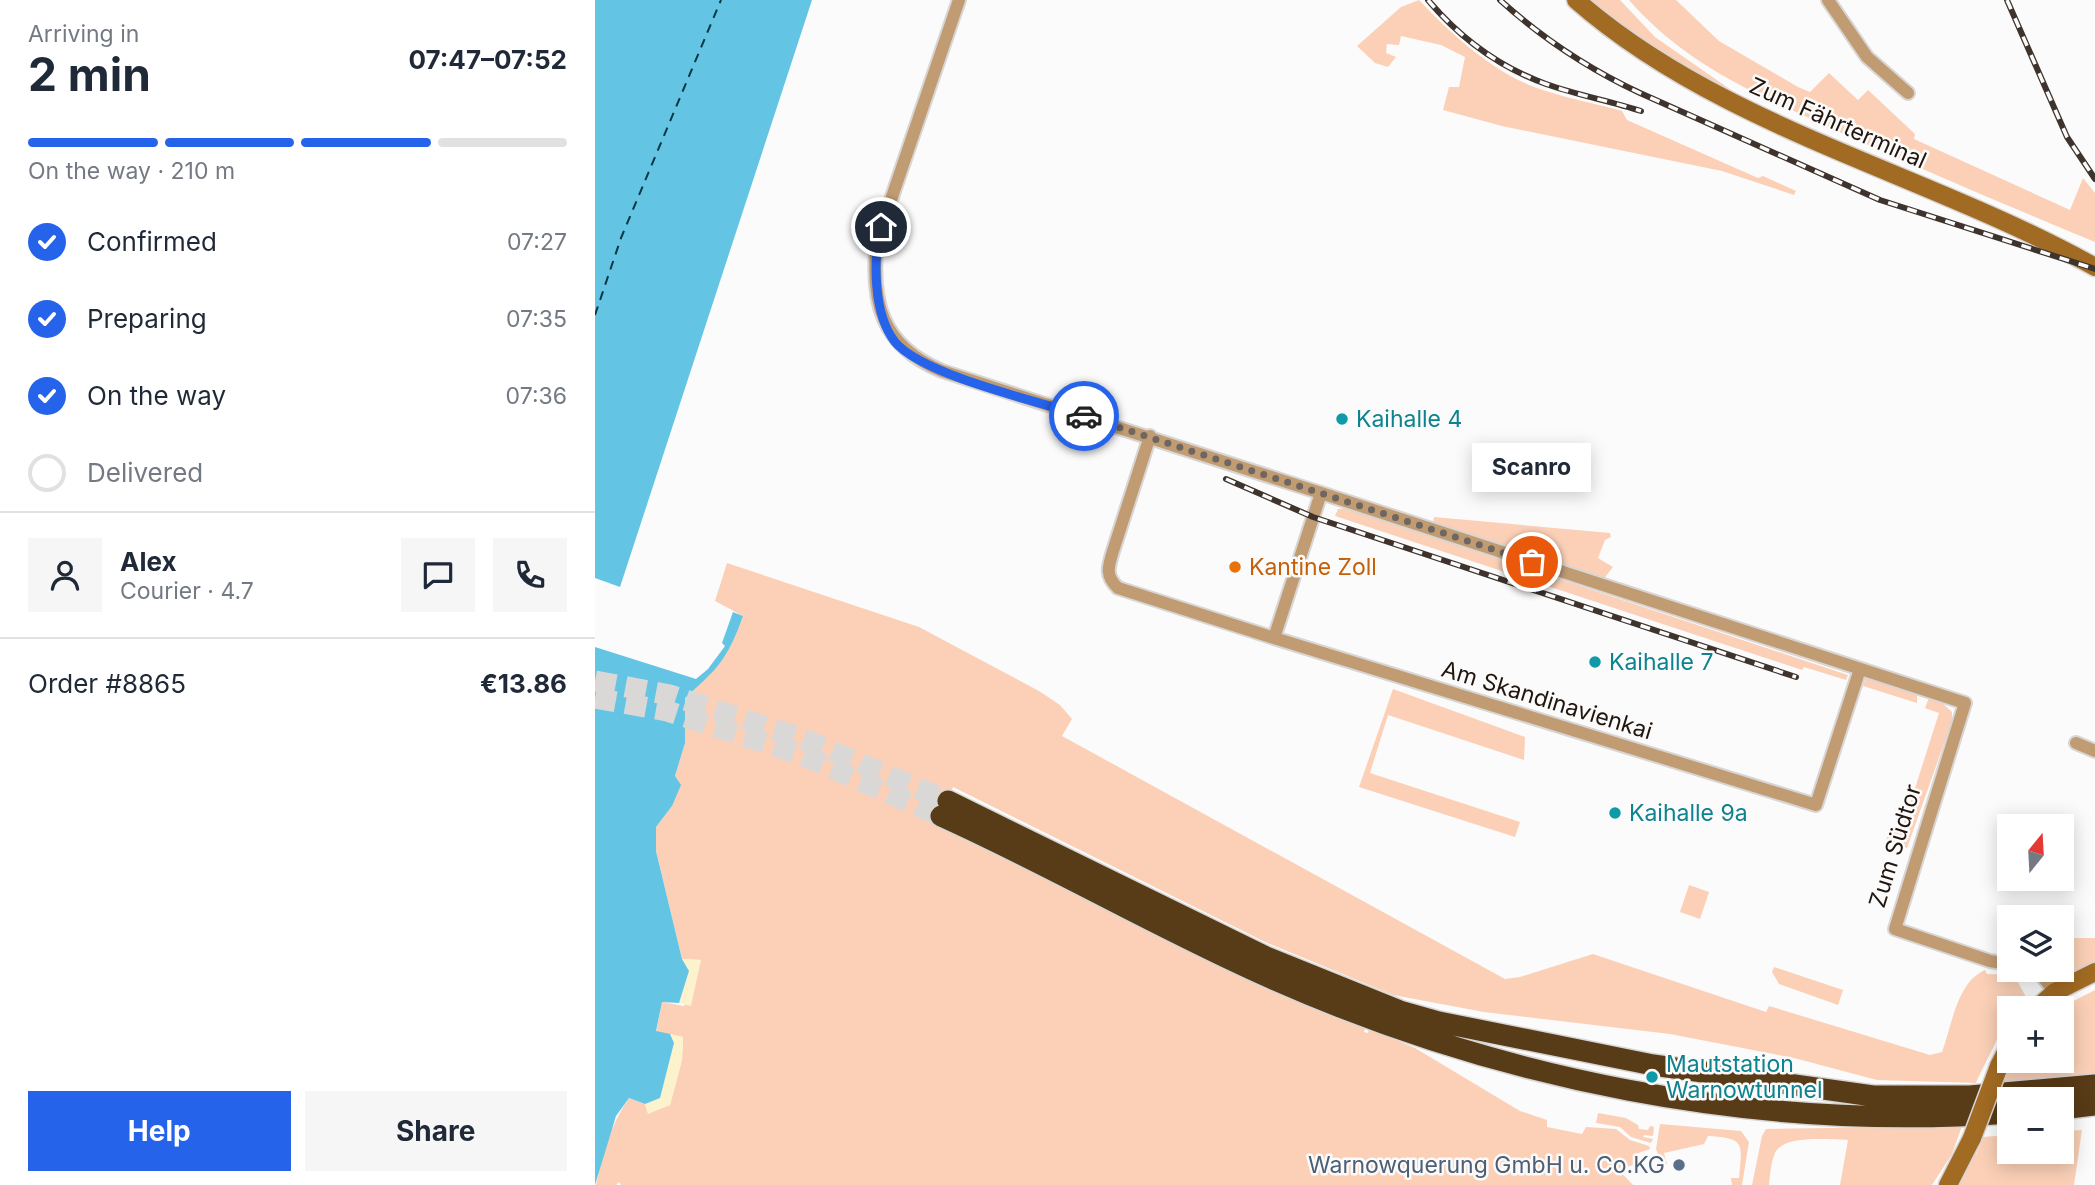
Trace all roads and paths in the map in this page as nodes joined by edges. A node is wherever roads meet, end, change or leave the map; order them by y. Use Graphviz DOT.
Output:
graph roads {
  1 [pos="959,0"];
  2 [pos="1576,0"];
  3 [pos="1828,0"];
  4 [pos="1908,93"];
  5 [pos="2095,267"];
  6 [pos="1150,436"];
  7 [pos="1321,492"];
  8 [pos="1274,638"];
  9 [pos="1860,669"];
  10 [pos="2076,743"];
  11 [pos="2095,751"];
  12 [pos="1997,962"];
  13 [pos="2095,972"];
  14 [pos="2047,982"];
  15 [pos="2055,992"];
  16 [pos="2050,996"];
  17 [pos="1997,1071"];
  18 [pos="2095,1085"];
  19 [pos="2072,1087"];
  20 [pos="1997,1094"];
  21 [pos="2095,1105"];
  22 [pos="2074,1107"];
  23 [pos="1997,1113"];
  24 [pos="1948,1185"];
  1 -- 6 [label="street"];
  2 -- 5 [label="street, Zum Fährterminal"];
  3 -- 4 [label="street"];
  6 -- 7 [label="street"];
  6 -- 8 [label="street"];
  7 -- 8 [label="street"];
  7 -- 9 [label="street"];
  8 -- 9 [label="street, Am Skandinavienkai"];
  9 -- 12 [label="street, Zum Südtor"];
  10 -- 11 [label="street"];
  13 -- 15 [label="street"];
  14 -- 15 [label="street"];
  15 -- 16 [label="street"];
  17 -- 24 [label="street, bridge"];
  18 -- 19 [label="highway"];
  20 -- 23 [label="highway"];
  21 -- 22 [label="highway"];
}
